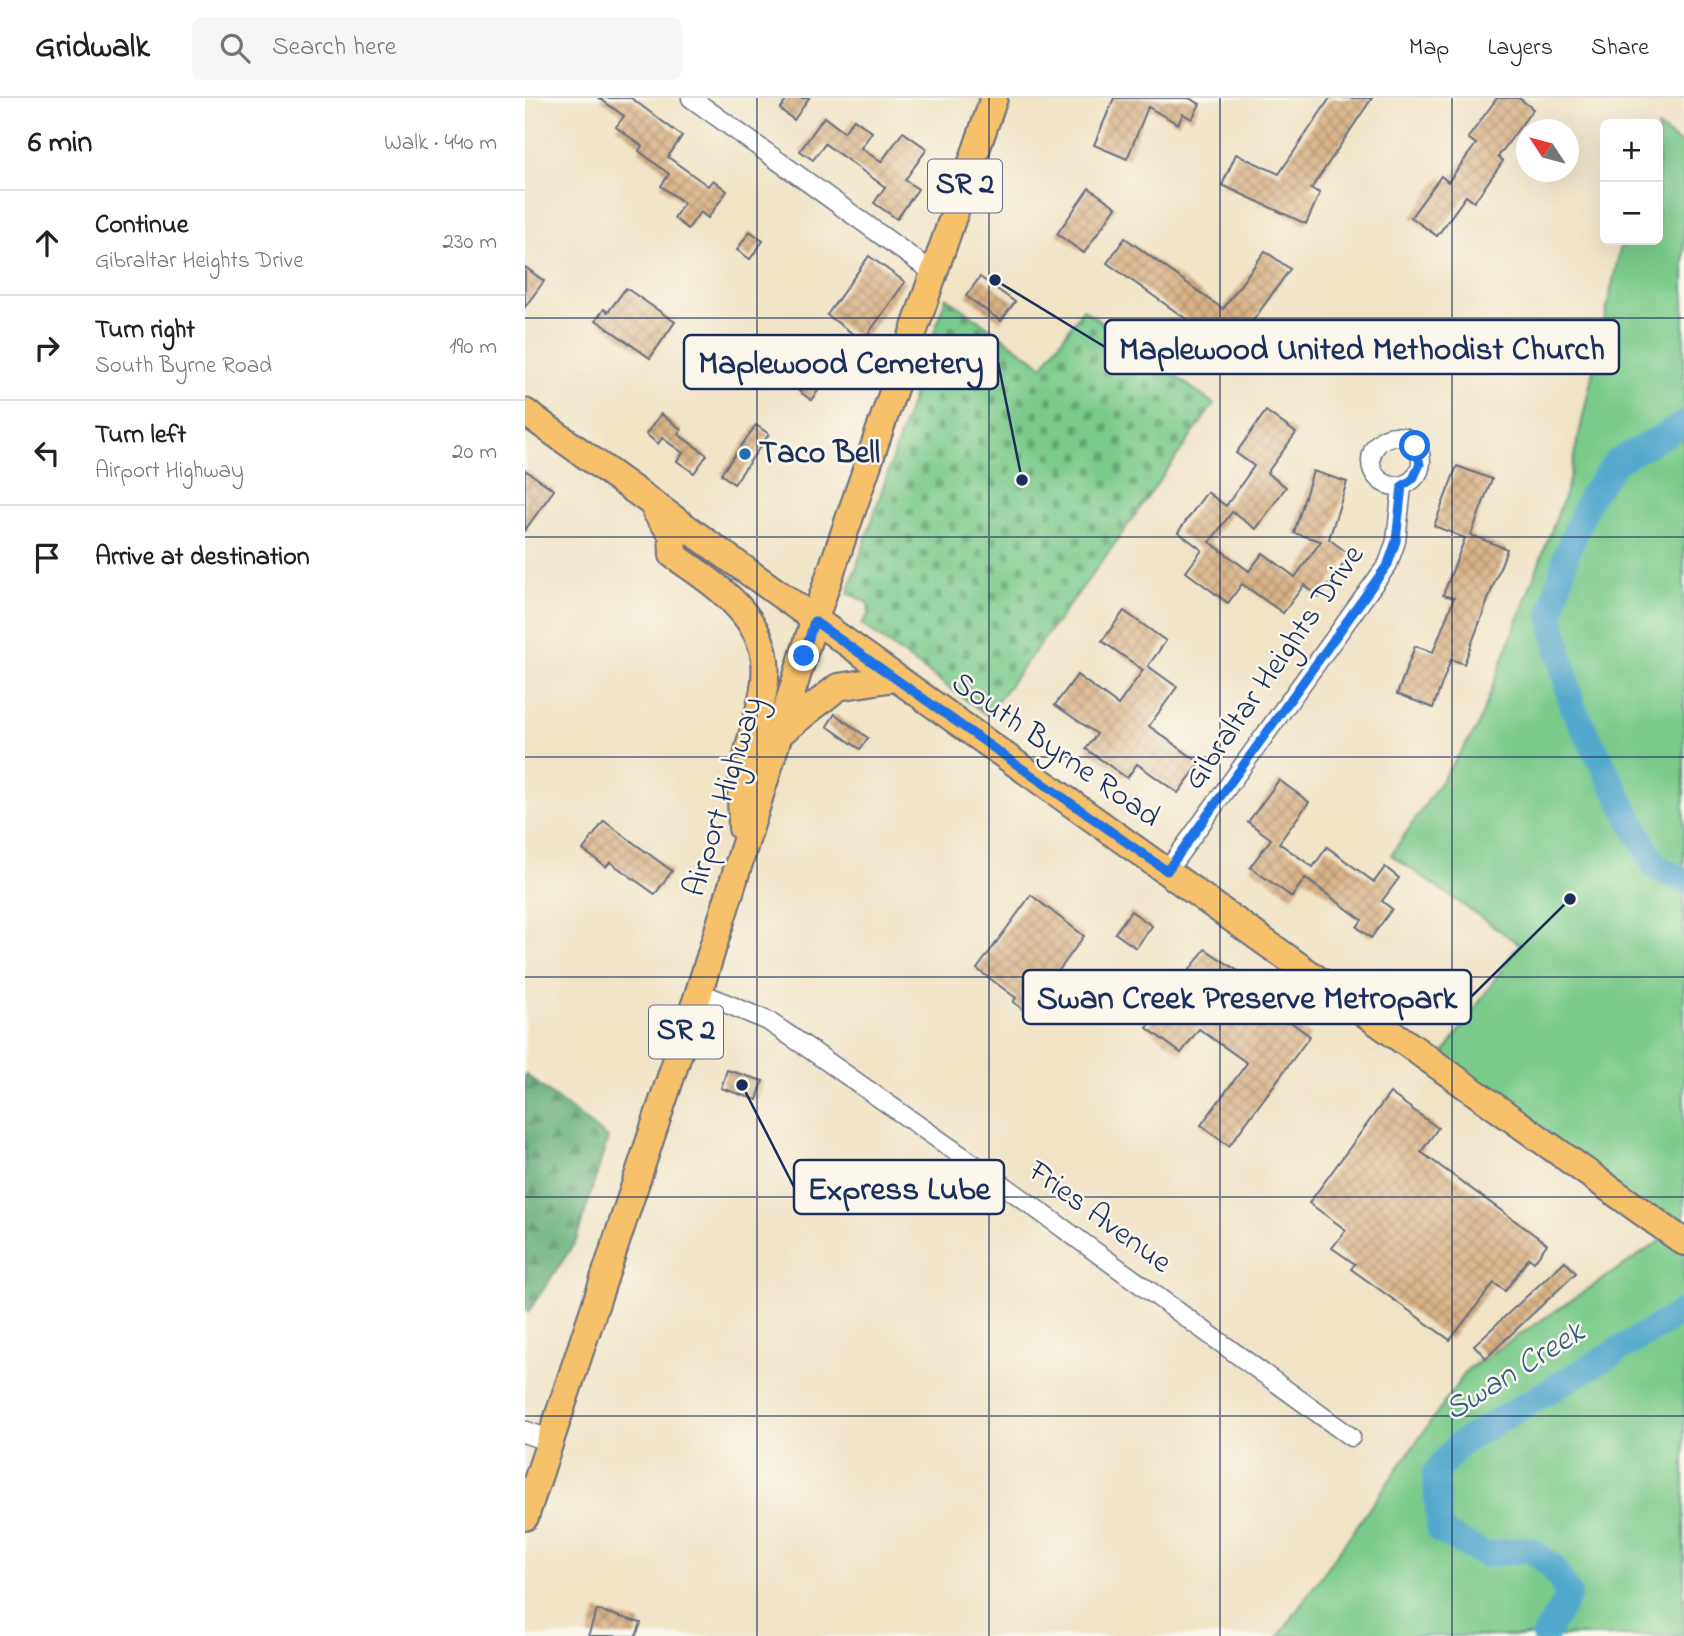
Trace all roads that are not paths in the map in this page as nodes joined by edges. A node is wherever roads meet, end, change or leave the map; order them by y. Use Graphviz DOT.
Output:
graph roads {
  1 [pos="691,98"];
  2 [pos="994,98"];
  3 [pos="935,274"];
  4 [pos="525,412"];
  5 [pos="1402,486"];
  6 [pos="646,499"];
  7 [pos="814,621"];
  8 [pos="895,678"];
  9 [pos="779,734"];
  10 [pos="743,852"];
  11 [pos="1167,871"];
  12 [pos="699,992"];
  13 [pos="1678,1237"];
  14 [pos="525,1432"];
  15 [pos="1351,1437"];
  16 [pos="551,1441"];
  17 [pos="525,1517"];
  1 -- 3 [label="street"];
  2 -- 3 [label="main road, Airport Highway / SR 2"];
  3 -- 7 [label="main road, Airport Highway / SR 2"];
  4 -- 6 [label="main road, South Byrne Road"];
  5 -- 11 [label="street, Gibraltar Heights Drive"];
  6 -- 7 [label="main road, South Byrne Road"];
  6 -- 10 [label="main road"];
  7 -- 8 [label="main road, South Byrne Road"];
  7 -- 9 [label="main road, Airport Highway / SR 2"];
  8 -- 9 [label="main road"];
  8 -- 11 [label="main road, South Byrne Road"];
  9 -- 10 [label="main road, Airport Highway / SR 2"];
  10 -- 12 [label="main road, Airport Highway / SR 2"];
  11 -- 13 [label="main road, South Byrne Road"];
  12 -- 15 [label="street, Fries Avenue"];
  12 -- 16 [label="main road, Airport Highway / SR 2"];
  14 -- 16 [label="street"];
  16 -- 17 [label="main road, Airport Highway / SR 2"];
}
